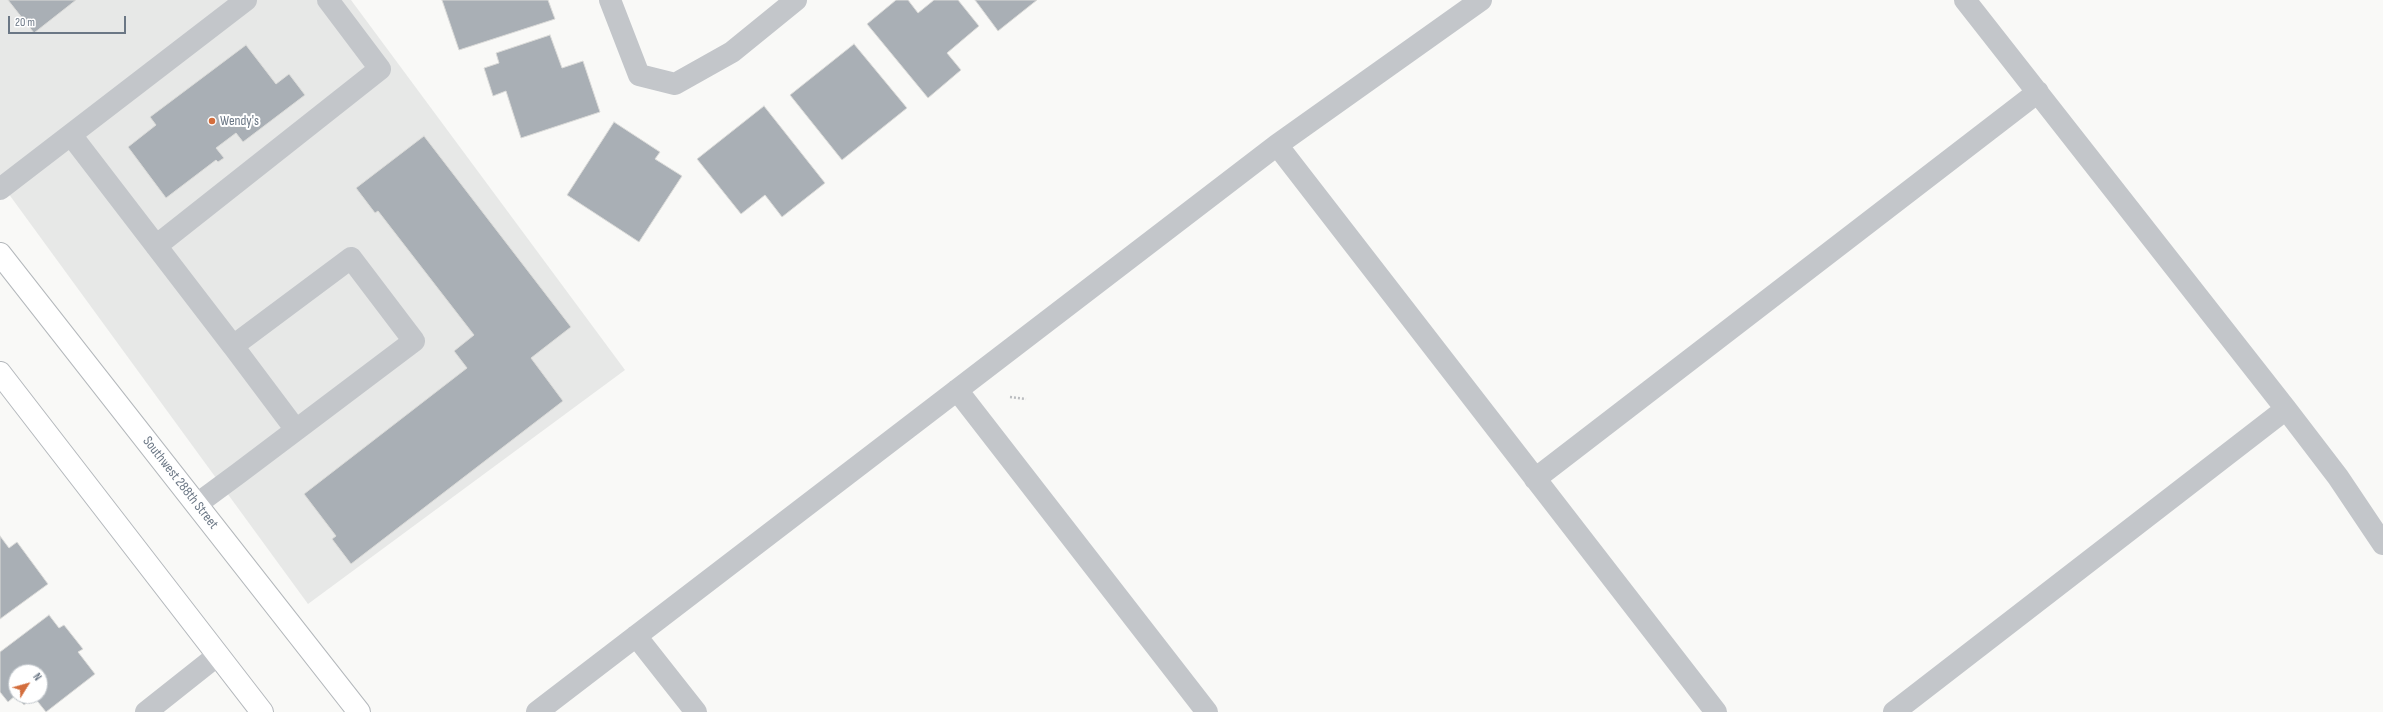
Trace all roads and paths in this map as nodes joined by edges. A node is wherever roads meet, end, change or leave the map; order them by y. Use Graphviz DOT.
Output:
graph roads {
  1 [pos="246,0"];
  2 [pos="328,0"];
  3 [pos="610,0"];
  4 [pos="796,0"];
  5 [pos="1481,0"];
  6 [pos="1965,0"];
  7 [pos="2038,92"];
  8 [pos="71,135"];
  9 [pos="1277,145"];
  10 [pos="0,189"];
  11 [pos="156,246"];
  12 [pos="0,254"];
  13 [pos="234,346"];
  14 [pos="0,373"];
  15 [pos="957,390"];
  16 [pos="1010,397"];
  17 [pos="1026,399"];
  18 [pos="2286,409"];
  19 [pos="296,430"];
  20 [pos="1535,479"];
  21 [pos="196,504"];
  22 [pos="2383,544"];
  23 [pos="636,636"];
  24 [pos="218,655"];
  25 [pos="258,711"];
  26 [pos="146,712"];
  27 [pos="359,712"];
  28 [pos="536,712"];
  29 [pos="696,712"];
  30 [pos="1207,712"];
  31 [pos="1716,712"];
  32 [pos="1894,712"];
  1 -- 8 [label="street"];
  2 -- 11 [label="street"];
  3 -- 4 [label="street"];
  5 -- 9 [label="street"];
  6 -- 7 [label="street"];
  7 -- 18 [label="street"];
  7 -- 20 [label="street"];
  8 -- 10 [label="street"];
  8 -- 11 [label="street"];
  9 -- 15 [label="street"];
  9 -- 20 [label="street"];
  11 -- 13 [label="street"];
  12 -- 21 [label="main road, Southwest 288th Street"];
  13 -- 19 [label="street"];
  13 -- 19 [label="street"];
  14 -- 24 [label="main road"];
  15 -- 23 [label="street"];
  15 -- 30 [label="street"];
  16 -- 17 [label="path"];
  18 -- 22 [label="street"];
  18 -- 32 [label="street"];
  19 -- 21 [label="street"];
  20 -- 31 [label="street"];
  21 -- 27 [label="main road, Southwest 288th Street"];
  23 -- 28 [label="street"];
  23 -- 29 [label="street"];
  24 -- 25 [label="main road"];
  24 -- 26 [label="street"];
}
